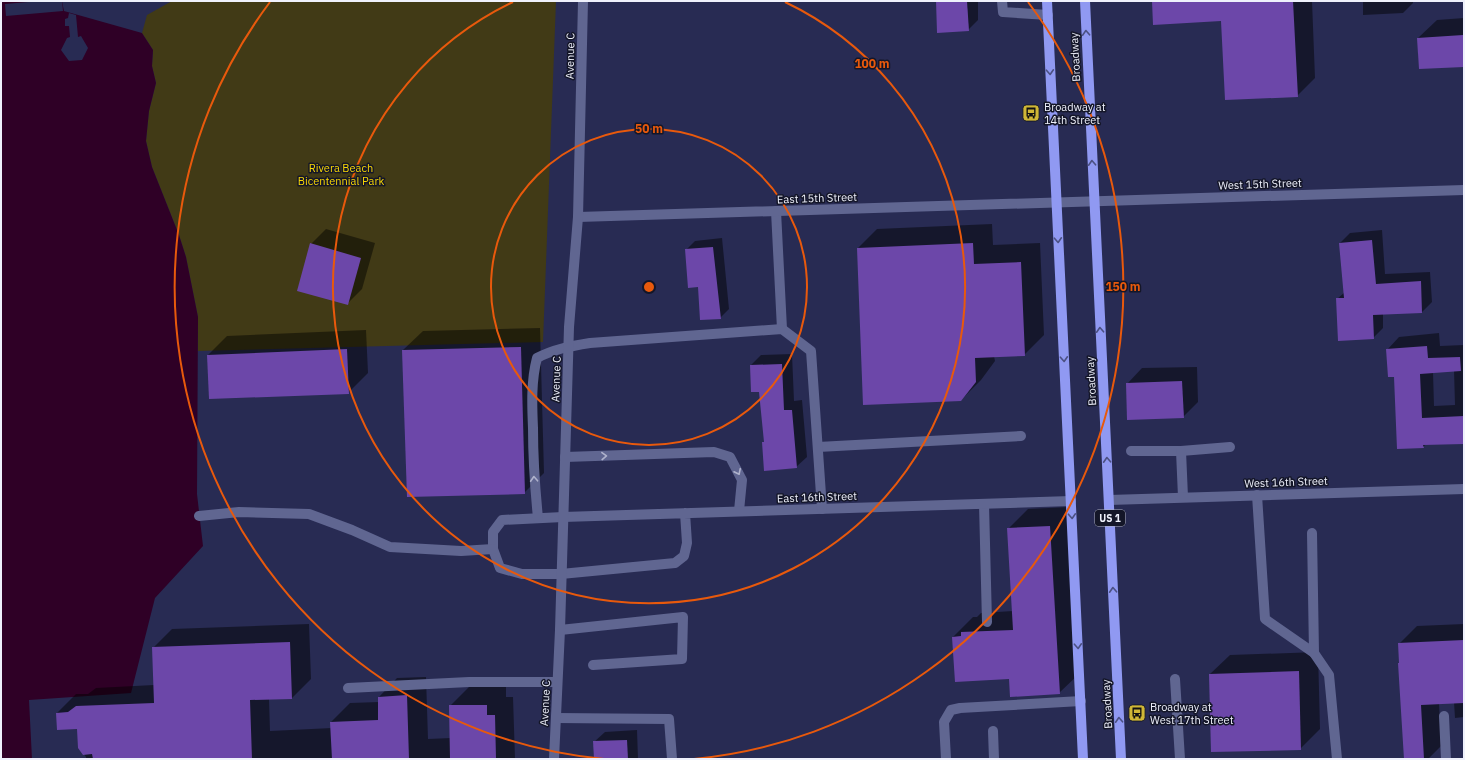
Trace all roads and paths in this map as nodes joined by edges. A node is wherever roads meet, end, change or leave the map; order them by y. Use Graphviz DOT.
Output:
graph roads {
  1 [pos="583,1"];
  2 [pos="1002,1"];
  3 [pos="1047,1"];
  4 [pos="1085,1"];
  5 [pos="1048,15"];
  6 [pos="1464,190"];
  7 [pos="1056,202"];
  8 [pos="1094,202"];
  9 [pos="776,211"];
  10 [pos="578,217"];
  11 [pos="782,330"];
  12 [pos="569,346"];
  13 [pos="1021,436"];
  14 [pos="818,447"];
  15 [pos="1230,447"];
  16 [pos="1131,450"];
  17 [pos="1181,451"];
  18 [pos="565,458"];
  19 [pos="1464,489"];
  20 [pos="1257,495"];
  21 [pos="1183,498"];
  22 [pos="1109,500"];
  23 [pos="1071,501"];
  24 [pos="984,504"];
  25 [pos="822,509"];
  26 [pos="739,511"];
  27 [pos="685,513"];
  28 [pos="199,516"];
  29 [pos="563,517"];
  30 [pos="538,518"];
  31 [pos="1312,534"];
  32 [pos="493,549"];
  33 [pos="561,574"];
  34 [pos="987,622"];
  35 [pos="560,630"];
  36 [pos="1314,653"];
  37 [pos="593,665"];
  38 [pos="1176,679"];
  39 [pos="558,682"];
  40 [pos="348,688"];
  41 [pos="1081,701"];
  42 [pos="1444,716"];
  43 [pos="556,718"];
  44 [pos="994,731"];
  45 [pos="554,759"];
  46 [pos="672,759"];
  47 [pos="946,759"];
  48 [pos="994,759"];
  49 [pos="1083,759"];
  50 [pos="1121,759"];
  51 [pos="1180,759"];
  52 [pos="1337,759"];
  53 [pos="1446,759"];
  1 -- 10 [label="street, Avenue C"];
  2 -- 5 [label="street"];
  3 -- 5 [label="main road"];
  8 -- 4 [label="main road, Broadway / US 1, one-way"];
  5 -- 7 [label="main road, one-way"];
  6 -- 8 [label="street, West 15th Street"];
  7 -- 8 [label="street, West 15th Street"];
  7 -- 9 [label="street, East 15th Street"];
  7 -- 23 [label="main road, one-way"];
  22 -- 8 [label="main road, Broadway / US 1, one-way"];
  9 -- 10 [label="street, East 15th Street"];
  9 -- 11 [label="street"];
  10 -- 12 [label="street, Avenue C"];
  11 -- 12 [label="street"];
  11 -- 14 [label="street"];
  12 -- 18 [label="street, Avenue C"];
  30 -- 12 [label="street, one-way"];
  13 -- 14 [label="street"];
  14 -- 25 [label="street"];
  15 -- 17 [label="street"];
  16 -- 17 [label="street"];
  17 -- 21 [label="street"];
  18 -- 26 [label="street, one-way"];
  18 -- 29 [label="street, Avenue C"];
  19 -- 20 [label="street, West 16th Street"];
  20 -- 21 [label="street, West 16th Street"];
  20 -- 36 [label="street"];
  21 -- 22 [label="street, West 16th Street"];
  50 -- 22 [label="main road, Broadway / US 1, one-way"];
  23 -- 24 [label="street, East 16th Street"];
  23 -- 41 [label="main road, one-way"];
  24 -- 25 [label="street, East 16th Street"];
  24 -- 34 [label="street"];
  25 -- 26 [label="street, East 16th Street"];
  26 -- 27 [label="street, East 16th Street"];
  27 -- 29 [label="street, East 16th Street"];
  27 -- 33 [label="street"];
  28 -- 32 [label="street"];
  29 -- 30 [label="street, East 16th Street"];
  29 -- 33 [label="street, Avenue C"];
  30 -- 32 [label="street, East 16th Street"];
  31 -- 36 [label="street"];
  32 -- 33 [label="street"];
  33 -- 35 [label="street, Avenue C"];
  35 -- 37 [label="street"];
  35 -- 39 [label="street, Avenue C"];
  36 -- 52 [label="street"];
  38 -- 51 [label="street"];
  39 -- 40 [label="street"];
  39 -- 43 [label="street, Avenue C"];
  41 -- 47 [label="street"];
  41 -- 49 [label="main road"];
  42 -- 53 [label="street"];
  43 -- 45 [label="street, Avenue C"];
  43 -- 46 [label="street"];
  44 -- 48 [label="street"];
}
